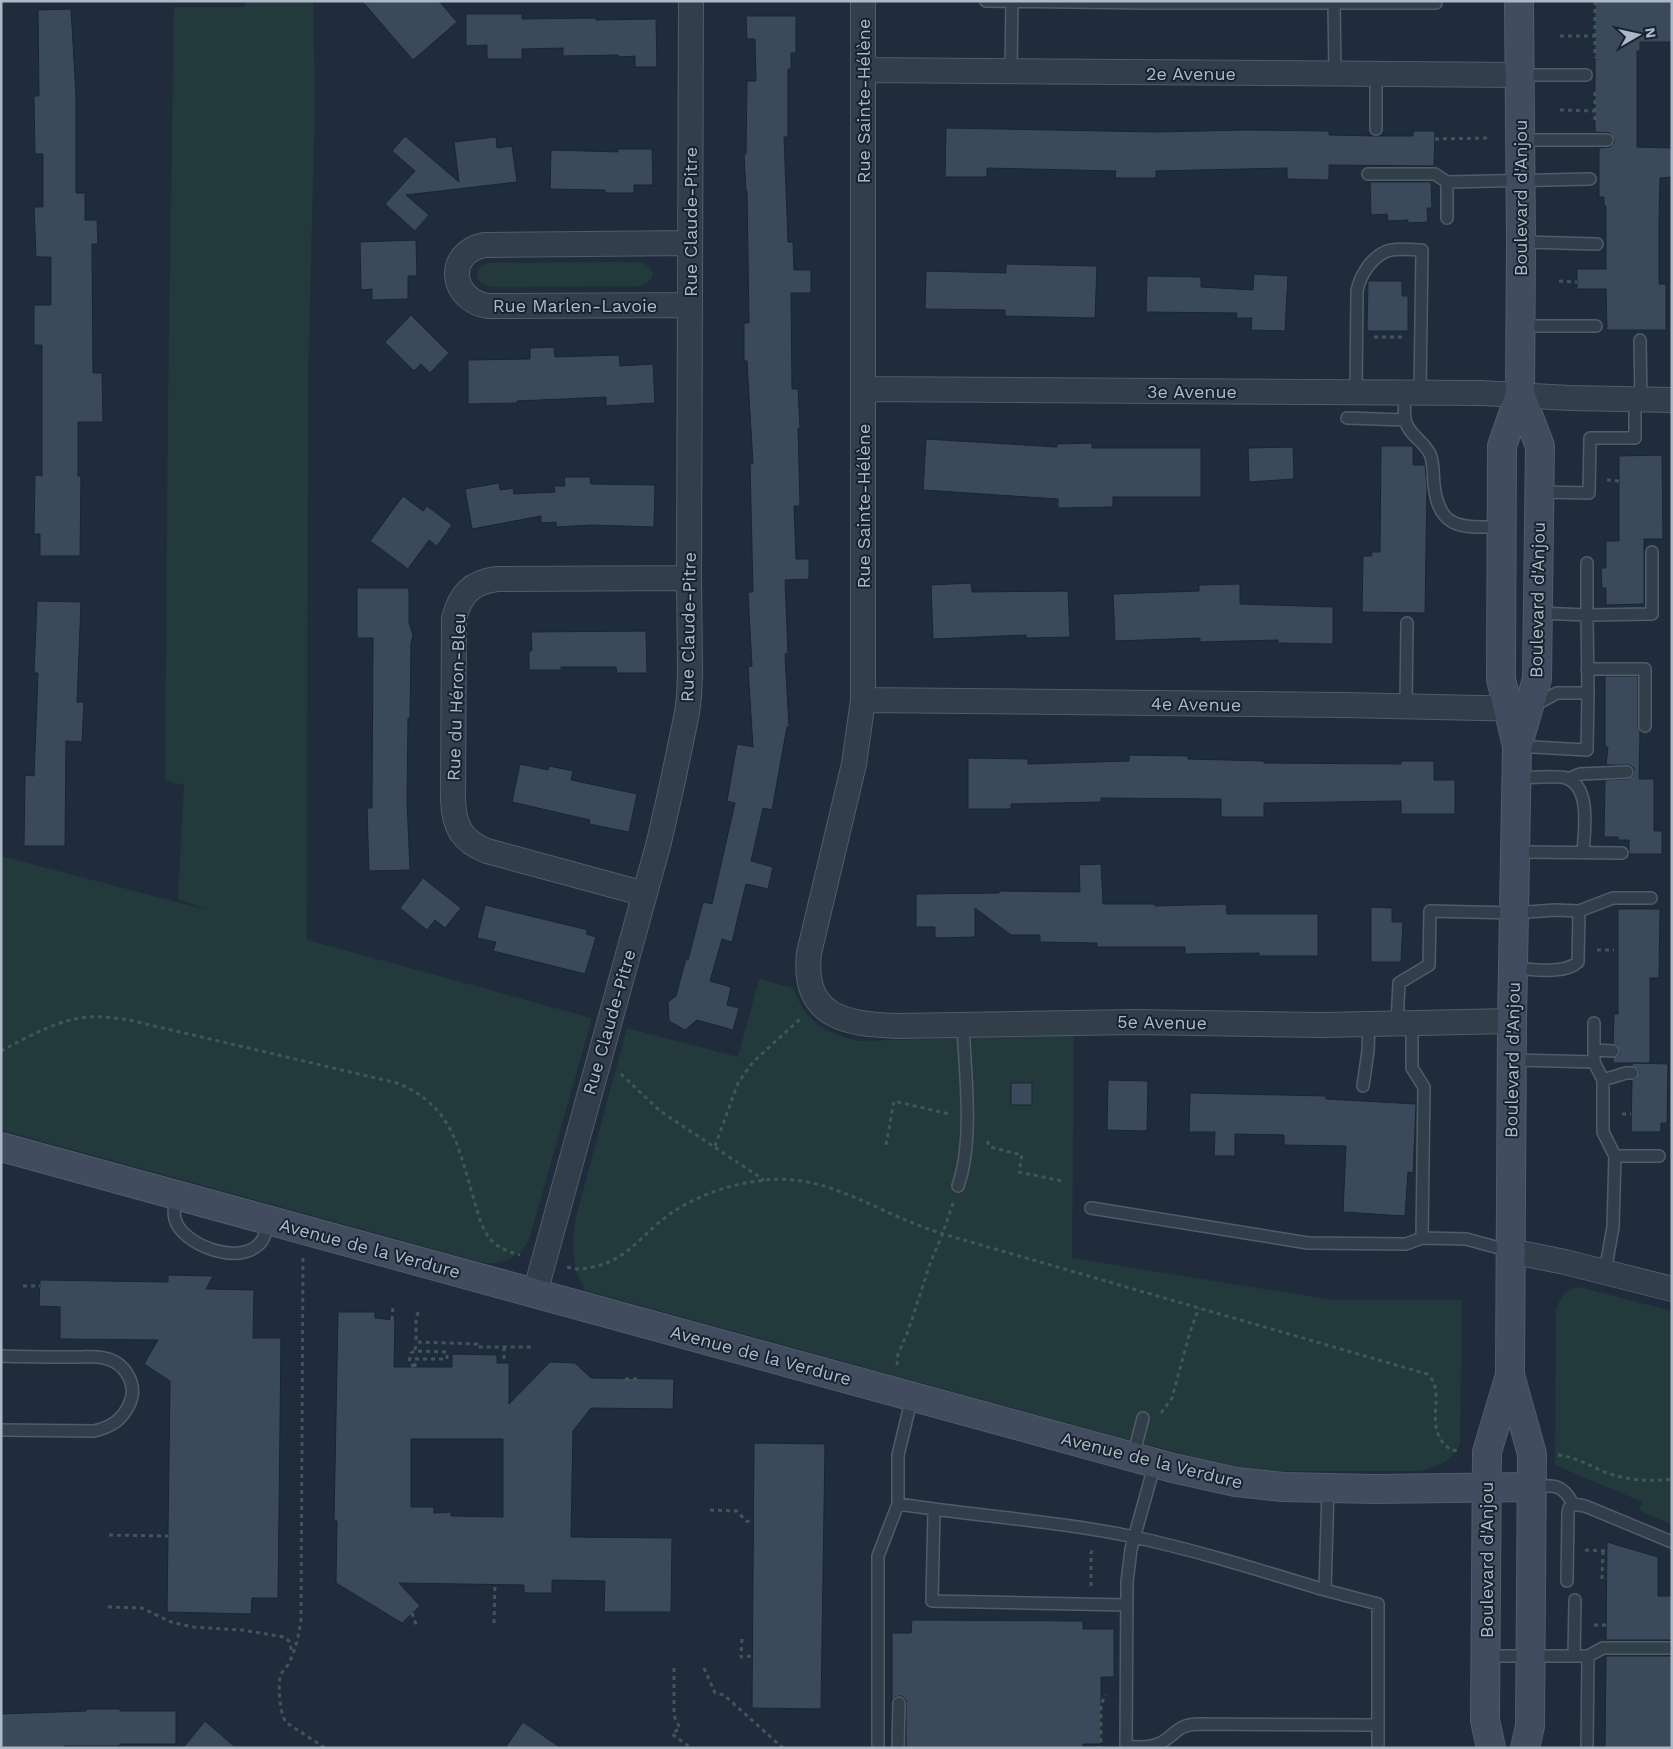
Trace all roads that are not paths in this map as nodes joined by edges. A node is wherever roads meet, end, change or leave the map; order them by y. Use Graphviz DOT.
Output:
graph roads {
  1 [pos="691,1"];
  2 [pos="863,1"];
  3 [pos="986,1"];
  4 [pos="1436,1"];
  5 [pos="1519,1"];
  6 [pos="1012,2"];
  7 [pos="1147,2"];
  8 [pos="1334,3"];
  9 [pos="863,70"];
  10 [pos="1011,71"];
  11 [pos="1335,74"];
  12 [pos="1376,74"];
  13 [pos="1520,75"];
  14 [pos="1586,75"];
  15 [pos="1376,129"];
  16 [pos="1520,140"];
  17 [pos="1607,140"];
  18 [pos="1368,174"];
  19 [pos="1590,179"];
  20 [pos="1521,181"];
  21 [pos="1446,182"];
  22 [pos="1447,218"];
  23 [pos="1521,242"];
  24 [pos="689,243"];
  25 [pos="1597,244"];
  26 [pos="690,305"];
  27 [pos="1520,326"];
  28 [pos="1596,326"];
  29 [pos="1640,340"];
  30 [pos="863,389"];
  31 [pos="1356,392"];
  32 [pos="1413,393"];
  33 [pos="1520,394"];
  34 [pos="1638,399"];
  35 [pos="1672,400"];
  36 [pos="1347,418"];
  37 [pos="1405,420"];
  38 [pos="1539,492"];
  39 [pos="1501,528"];
  40 [pos="1652,552"];
  41 [pos="1587,563"];
  42 [pos="689,578"];
  43 [pos="1538,614"];
  44 [pos="1587,615"];
  45 [pos="1407,624"];
  46 [pos="1588,669"];
  47 [pos="1588,693"];
  48 [pos="863,700"];
  49 [pos="1406,706"];
  50 [pos="1518,709"];
  51 [pos="1645,726"];
  52 [pos="1517,746"];
  53 [pos="1627,772"];
  54 [pos="1516,778"];
  55 [pos="1568,779"];
  56 [pos="1514,852"];
  57 [pos="1583,852"];
  58 [pos="1622,853"];
  59 [pos="645,894"];
  60 [pos="1651,898"];
  61 [pos="1579,910"];
  62 [pos="1514,913"];
  63 [pos="1513,968"];
  64 [pos="819,1002"];
  65 [pos="1512,1022"];
  66 [pos="1405,1023"];
  67 [pos="1594,1023"];
  68 [pos="1369,1024"];
  69 [pos="963,1025"];
  70 [pos="1613,1051"];
  71 [pos="1594,1056"];
  72 [pos="1512,1060"];
  73 [pos="1632,1073"];
  74 [pos="1603,1080"];
  75 [pos="1364,1086"];
  76 [pos="1,1147"];
  77 [pos="1615,1156"];
  78 [pos="1659,1156"];
  79 [pos="958,1186"];
  80 [pos="177,1195"];
  81 [pos="1091,1208"];
  82 [pos="269,1220"];
  83 [pos="1422,1238"];
  84 [pos="1510,1251"];
  85 [pos="1605,1272"];
  86 [pos="1672,1289"];
  87 [pos="536,1293"];
  88 [pos="1,1356"];
  89 [pos="1510,1375"];
  90 [pos="912,1396"];
  91 [pos="1143,1418"];
  92 [pos="1,1430"];
  93 [pos="1144,1460"];
  94 [pos="1486,1487"];
  95 [pos="1532,1487"];
  96 [pos="1328,1489"];
  97 [pos="898,1504"];
  98 [pos="1573,1504"];
  99 [pos="934,1509"];
  100 [pos="1134,1537"];
  101 [pos="1672,1542"];
  102 [pos="1568,1580"];
  103 [pos="1325,1590"];
  104 [pos="1575,1600"];
  105 [pos="1127,1605"];
  106 [pos="1672,1648"];
  107 [pos="1485,1656"];
  108 [pos="1531,1656"];
  109 [pos="1574,1656"];
  110 [pos="1588,1656"];
  111 [pos="899,1703"];
  112 [pos="1378,1725"];
  113 [pos="1126,1747"];
  114 [pos="878,1748"];
  115 [pos="898,1748"];
  116 [pos="1378,1748"];
  117 [pos="1491,1748"];
  118 [pos="1525,1748"];
  119 [pos="1587,1748"];
  1 -- 24 [label="street, Rue Claude-Pitre"];
  2 -- 9 [label="street, Rue Sainte-Hélène"];
  3 -- 6 [label="lane"];
  4 -- 8 [label="lane"];
  5 -- 13 [label="street, Boulevard d'Anjou"];
  6 -- 7 [label="lane"];
  6 -- 10 [label="lane"];
  7 -- 8 [label="lane"];
  8 -- 11 [label="lane"];
  9 -- 10 [label="street, 2e Avenue"];
  9 -- 30 [label="street, Rue Sainte-Hélène"];
  10 -- 11 [label="street, 2e Avenue"];
  11 -- 12 [label="street, 2e Avenue"];
  12 -- 13 [label="street, 2e Avenue"];
  12 -- 15 [label="lane"];
  13 -- 14 [label="lane"];
  13 -- 16 [label="street, Boulevard d'Anjou"];
  16 -- 17 [label="lane"];
  16 -- 20 [label="street, Boulevard d'Anjou"];
  18 -- 21 [label="lane"];
  19 -- 20 [label="lane"];
  20 -- 21 [label="lane"];
  20 -- 23 [label="street, Boulevard d'Anjou"];
  21 -- 22 [label="lane"];
  23 -- 25 [label="lane"];
  23 -- 27 [label="street, Boulevard d'Anjou"];
  24 -- 26 [label="street, Rue Claude-Pitre"];
  24 -- 26 [label="street, Rue Marlen-Lavoie"];
  26 -- 42 [label="street, Rue Claude-Pitre"];
  27 -- 28 [label="lane"];
  27 -- 33 [label="street, Boulevard d'Anjou"];
  29 -- 34 [label="lane"];
  30 -- 31 [label="street, 3e Avenue"];
  30 -- 48 [label="street, Rue Sainte-Hélène"];
  31 -- 32 [label="street, 3e Avenue"];
  31 -- 32 [label="lane"];
  32 -- 33 [label="street, 3e Avenue"];
  32 -- 37 [label="lane"];
  33 -- 34 [label="street, 3e Avenue"];
  33 -- 38 [label="street, Boulevard d'Anjou"];
  33 -- 39 [label="street, Boulevard d'Anjou"];
  34 -- 35 [label="street, 3e Avenue"];
  34 -- 38 [label="lane"];
  36 -- 37 [label="lane"];
  37 -- 39 [label="lane"];
  38 -- 43 [label="street, Boulevard d'Anjou"];
  39 -- 50 [label="street, Boulevard d'Anjou"];
  40 -- 44 [label="lane"];
  41 -- 44 [label="lane"];
  42 -- 59 [label="street, Rue Claude-Pitre"];
  42 -- 59 [label="street, Rue du Héron-Bleu"];
  43 -- 44 [label="lane"];
  43 -- 50 [label="street, Boulevard d'Anjou"];
  44 -- 46 [label="lane"];
  45 -- 49 [label="lane"];
  46 -- 47 [label="lane"];
  46 -- 51 [label="lane"];
  47 -- 50 [label="lane"];
  47 -- 52 [label="lane"];
  48 -- 49 [label="street, 4e Avenue"];
  48 -- 64 [label="street, Rue Sainte-Hélène"];
  49 -- 50 [label="street, 4e Avenue"];
  50 -- 52 [label="street, Boulevard d'Anjou"];
  52 -- 54 [label="street, Boulevard d'Anjou"];
  53 -- 55 [label="lane"];
  54 -- 55 [label="lane"];
  54 -- 56 [label="street, Boulevard d'Anjou"];
  55 -- 57 [label="lane"];
  56 -- 57 [label="lane"];
  56 -- 62 [label="street, Boulevard d'Anjou"];
  57 -- 58 [label="lane"];
  59 -- 87 [label="street, Rue Claude-Pitre"];
  60 -- 61 [label="lane"];
  61 -- 62 [label="lane"];
  61 -- 63 [label="lane"];
  62 -- 63 [label="street, Boulevard d'Anjou"];
  62 -- 66 [label="lane"];
  63 -- 65 [label="street, Boulevard d'Anjou"];
  64 -- 69 [label="street, 5e Avenue"];
  65 -- 66 [label="street, 5e Avenue"];
  65 -- 72 [label="street, Boulevard d'Anjou"];
  66 -- 68 [label="street, 5e Avenue"];
  66 -- 83 [label="lane"];
  67 -- 71 [label="lane"];
  68 -- 69 [label="street, 5e Avenue"];
  68 -- 75 [label="lane"];
  69 -- 79 [label="lane"];
  70 -- 71 [label="lane"];
  71 -- 72 [label="lane"];
  71 -- 74 [label="lane"];
  72 -- 84 [label="street, Boulevard d'Anjou"];
  73 -- 74 [label="lane"];
  74 -- 77 [label="lane"];
  76 -- 80 [label="street, Avenue de la Verdure"];
  77 -- 78 [label="lane"];
  77 -- 85 [label="lane"];
  80 -- 82 [label="street, Avenue de la Verdure"];
  80 -- 82 [label="lane"];
  81 -- 83 [label="lane"];
  82 -- 87 [label="street, Avenue de la Verdure"];
  83 -- 84 [label="lane"];
  84 -- 85 [label="street"];
  84 -- 89 [label="street, Boulevard d'Anjou"];
  85 -- 86 [label="street"];
  87 -- 90 [label="street, Avenue de la Verdure"];
  88 -- 92 [label="lane"];
  89 -- 94 [label="street, Boulevard d'Anjou"];
  89 -- 95 [label="street, Boulevard d'Anjou"];
  90 -- 93 [label="street, Avenue de la Verdure"];
  90 -- 97 [label="lane"];
  91 -- 93 [label="lane"];
  93 -- 96 [label="street, Avenue de la Verdure"];
  93 -- 100 [label="lane"];
  94 -- 95 [label="street, Avenue de la Verdure"];
  94 -- 96 [label="street, Avenue de la Verdure"];
  94 -- 107 [label="street, Boulevard d'Anjou"];
  95 -- 98 [label="lane"];
  95 -- 108 [label="street, Boulevard d'Anjou"];
  96 -- 103 [label="lane"];
  97 -- 99 [label="lane"];
  97 -- 114 [label="lane"];
  98 -- 101 [label="lane"];
  98 -- 102 [label="lane"];
  99 -- 100 [label="lane"];
  99 -- 105 [label="lane"];
  100 -- 103 [label="lane"];
  100 -- 105 [label="lane"];
  103 -- 112 [label="lane"];
  104 -- 109 [label="lane"];
  105 -- 113 [label="lane"];
  106 -- 110 [label="lane"];
  107 -- 108 [label="lane"];
  107 -- 117 [label="street, Boulevard d'Anjou"];
  108 -- 109 [label="lane"];
  108 -- 118 [label="street, Boulevard d'Anjou"];
  109 -- 110 [label="lane"];
  110 -- 119 [label="lane"];
  111 -- 115 [label="lane"];
  112 -- 113 [label="lane"];
  112 -- 116 [label="lane"];
}
